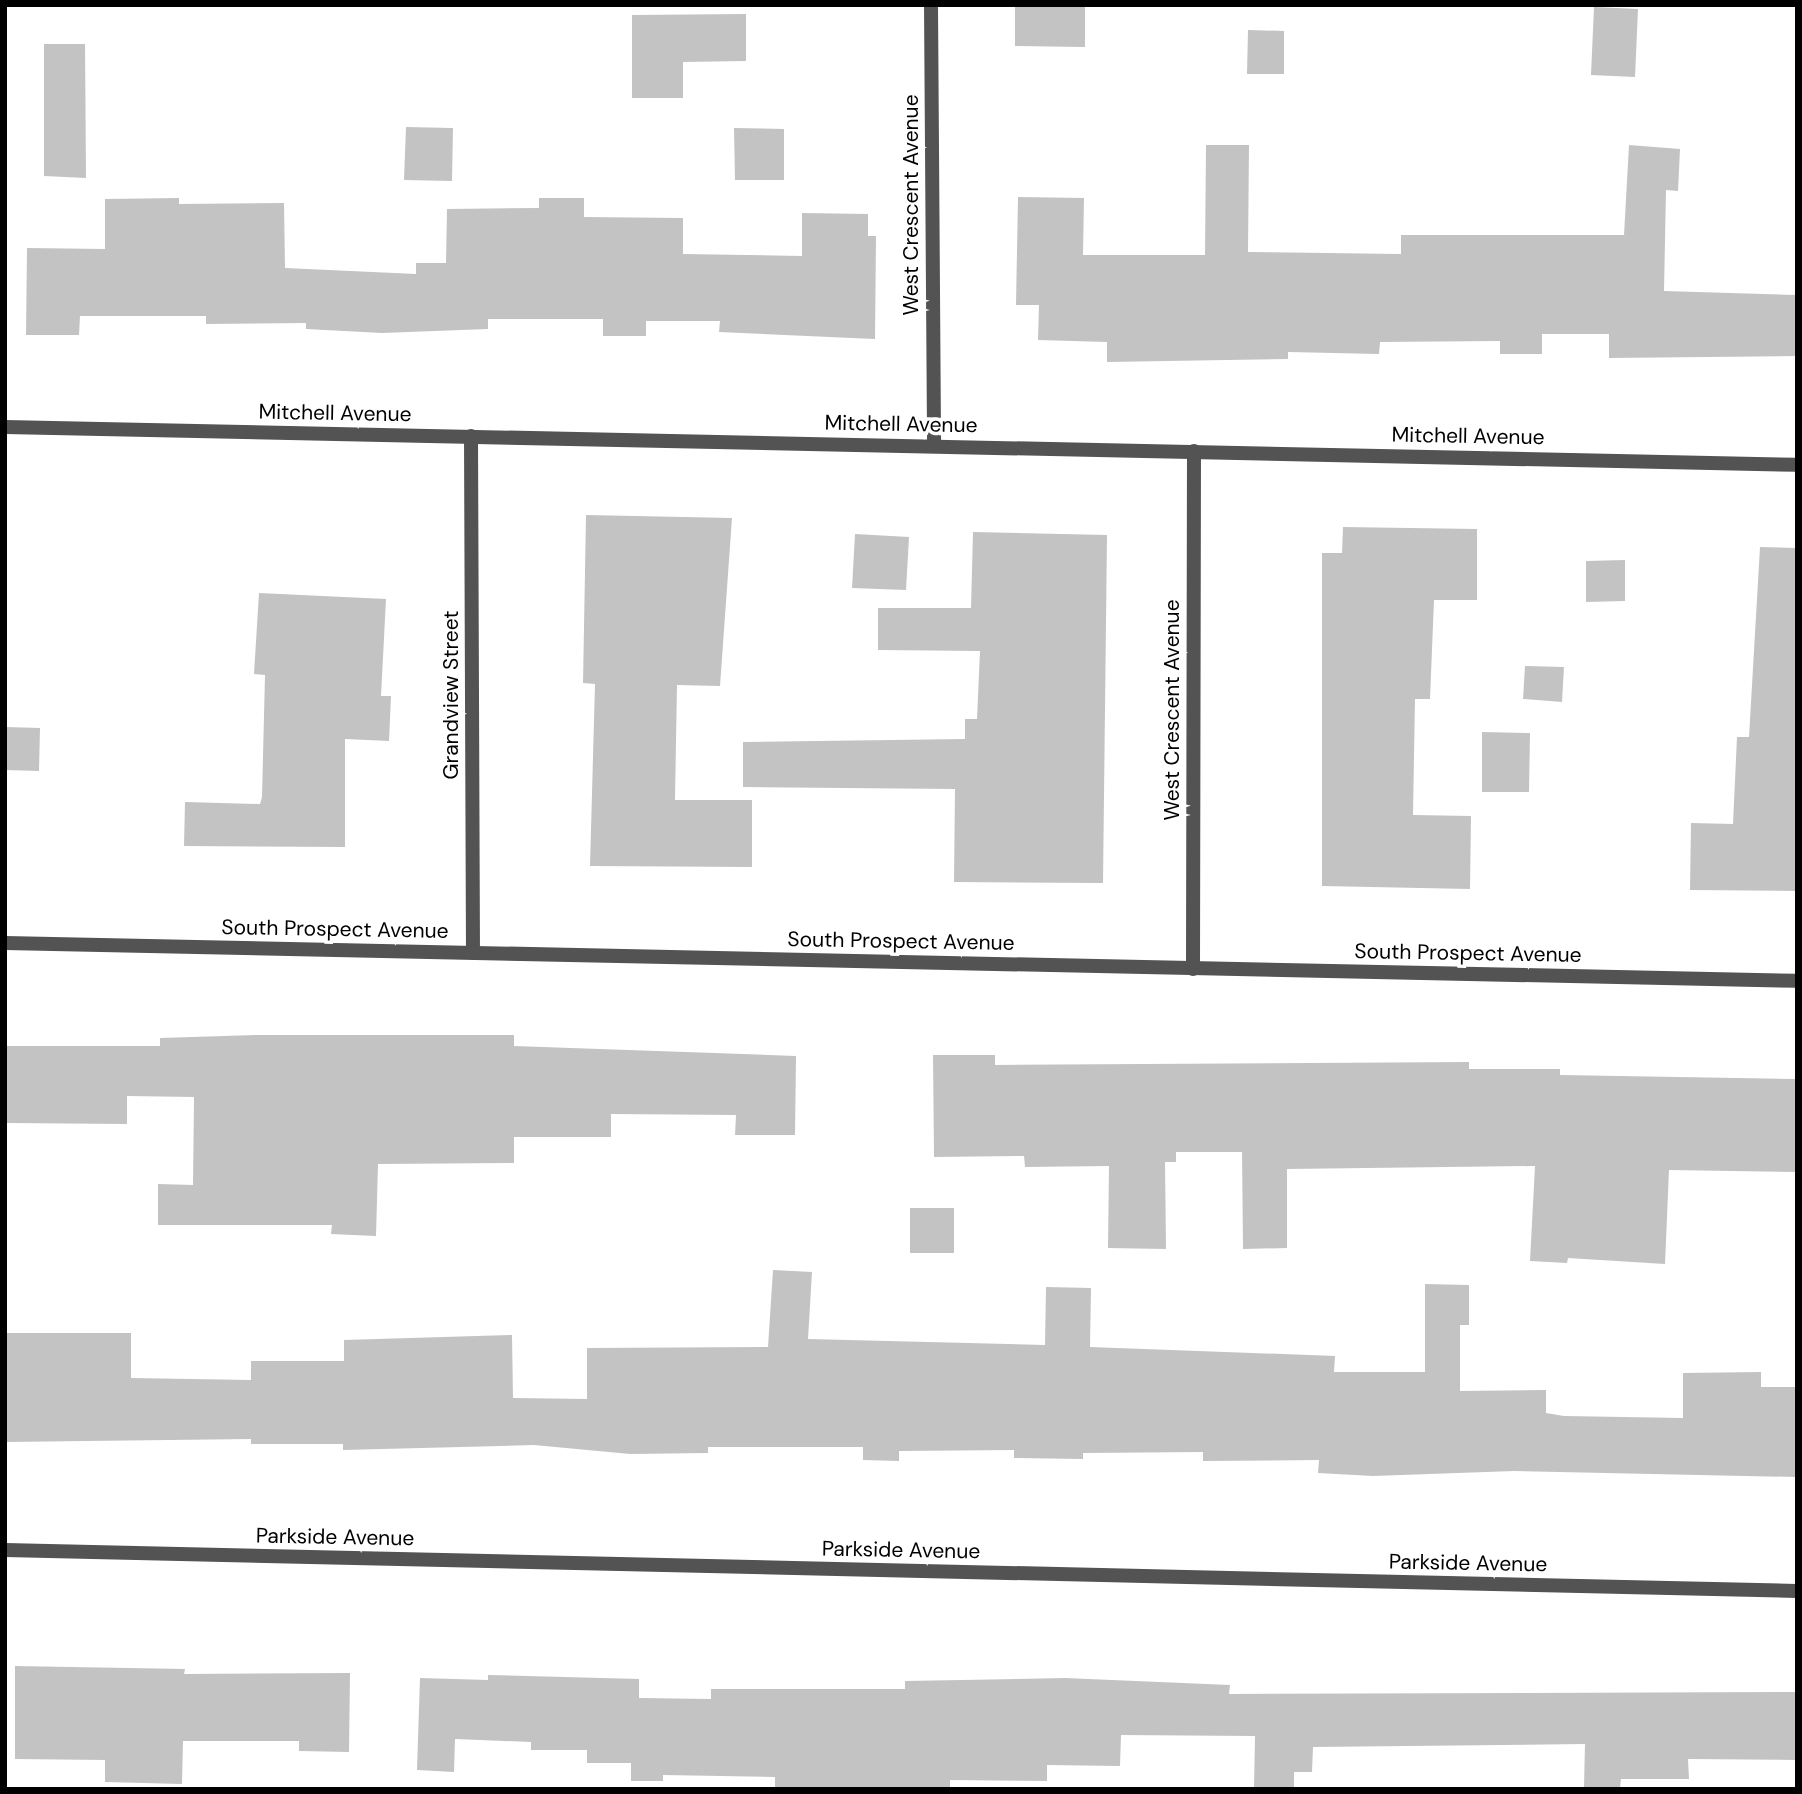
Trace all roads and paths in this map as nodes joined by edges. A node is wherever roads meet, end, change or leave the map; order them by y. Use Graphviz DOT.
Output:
graph roads {
  1 [pos="931,5"];
  2 [pos="5,427"];
  3 [pos="471,436"];
  4 [pos="934,446"];
  5 [pos="1194,451"];
  6 [pos="1797,465"];
  7 [pos="5,943"];
  8 [pos="472,953"];
  9 [pos="1193,969"];
  10 [pos="1797,981"];
  11 [pos="5,1550"];
  12 [pos="1797,1591"];
  1 -- 4 [label="street, West Crescent Avenue"];
  2 -- 3 [label="street, Mitchell Avenue"];
  3 -- 4 [label="street, Mitchell Avenue"];
  3 -- 8 [label="street, Grandview Street"];
  4 -- 5 [label="street, Mitchell Avenue"];
  5 -- 6 [label="street, Mitchell Avenue"];
  5 -- 9 [label="street, West Crescent Avenue"];
  7 -- 8 [label="street, South Prospect Avenue"];
  8 -- 9 [label="street, South Prospect Avenue"];
  9 -- 10 [label="street, South Prospect Avenue"];
  11 -- 12 [label="street, Parkside Avenue"];
}
